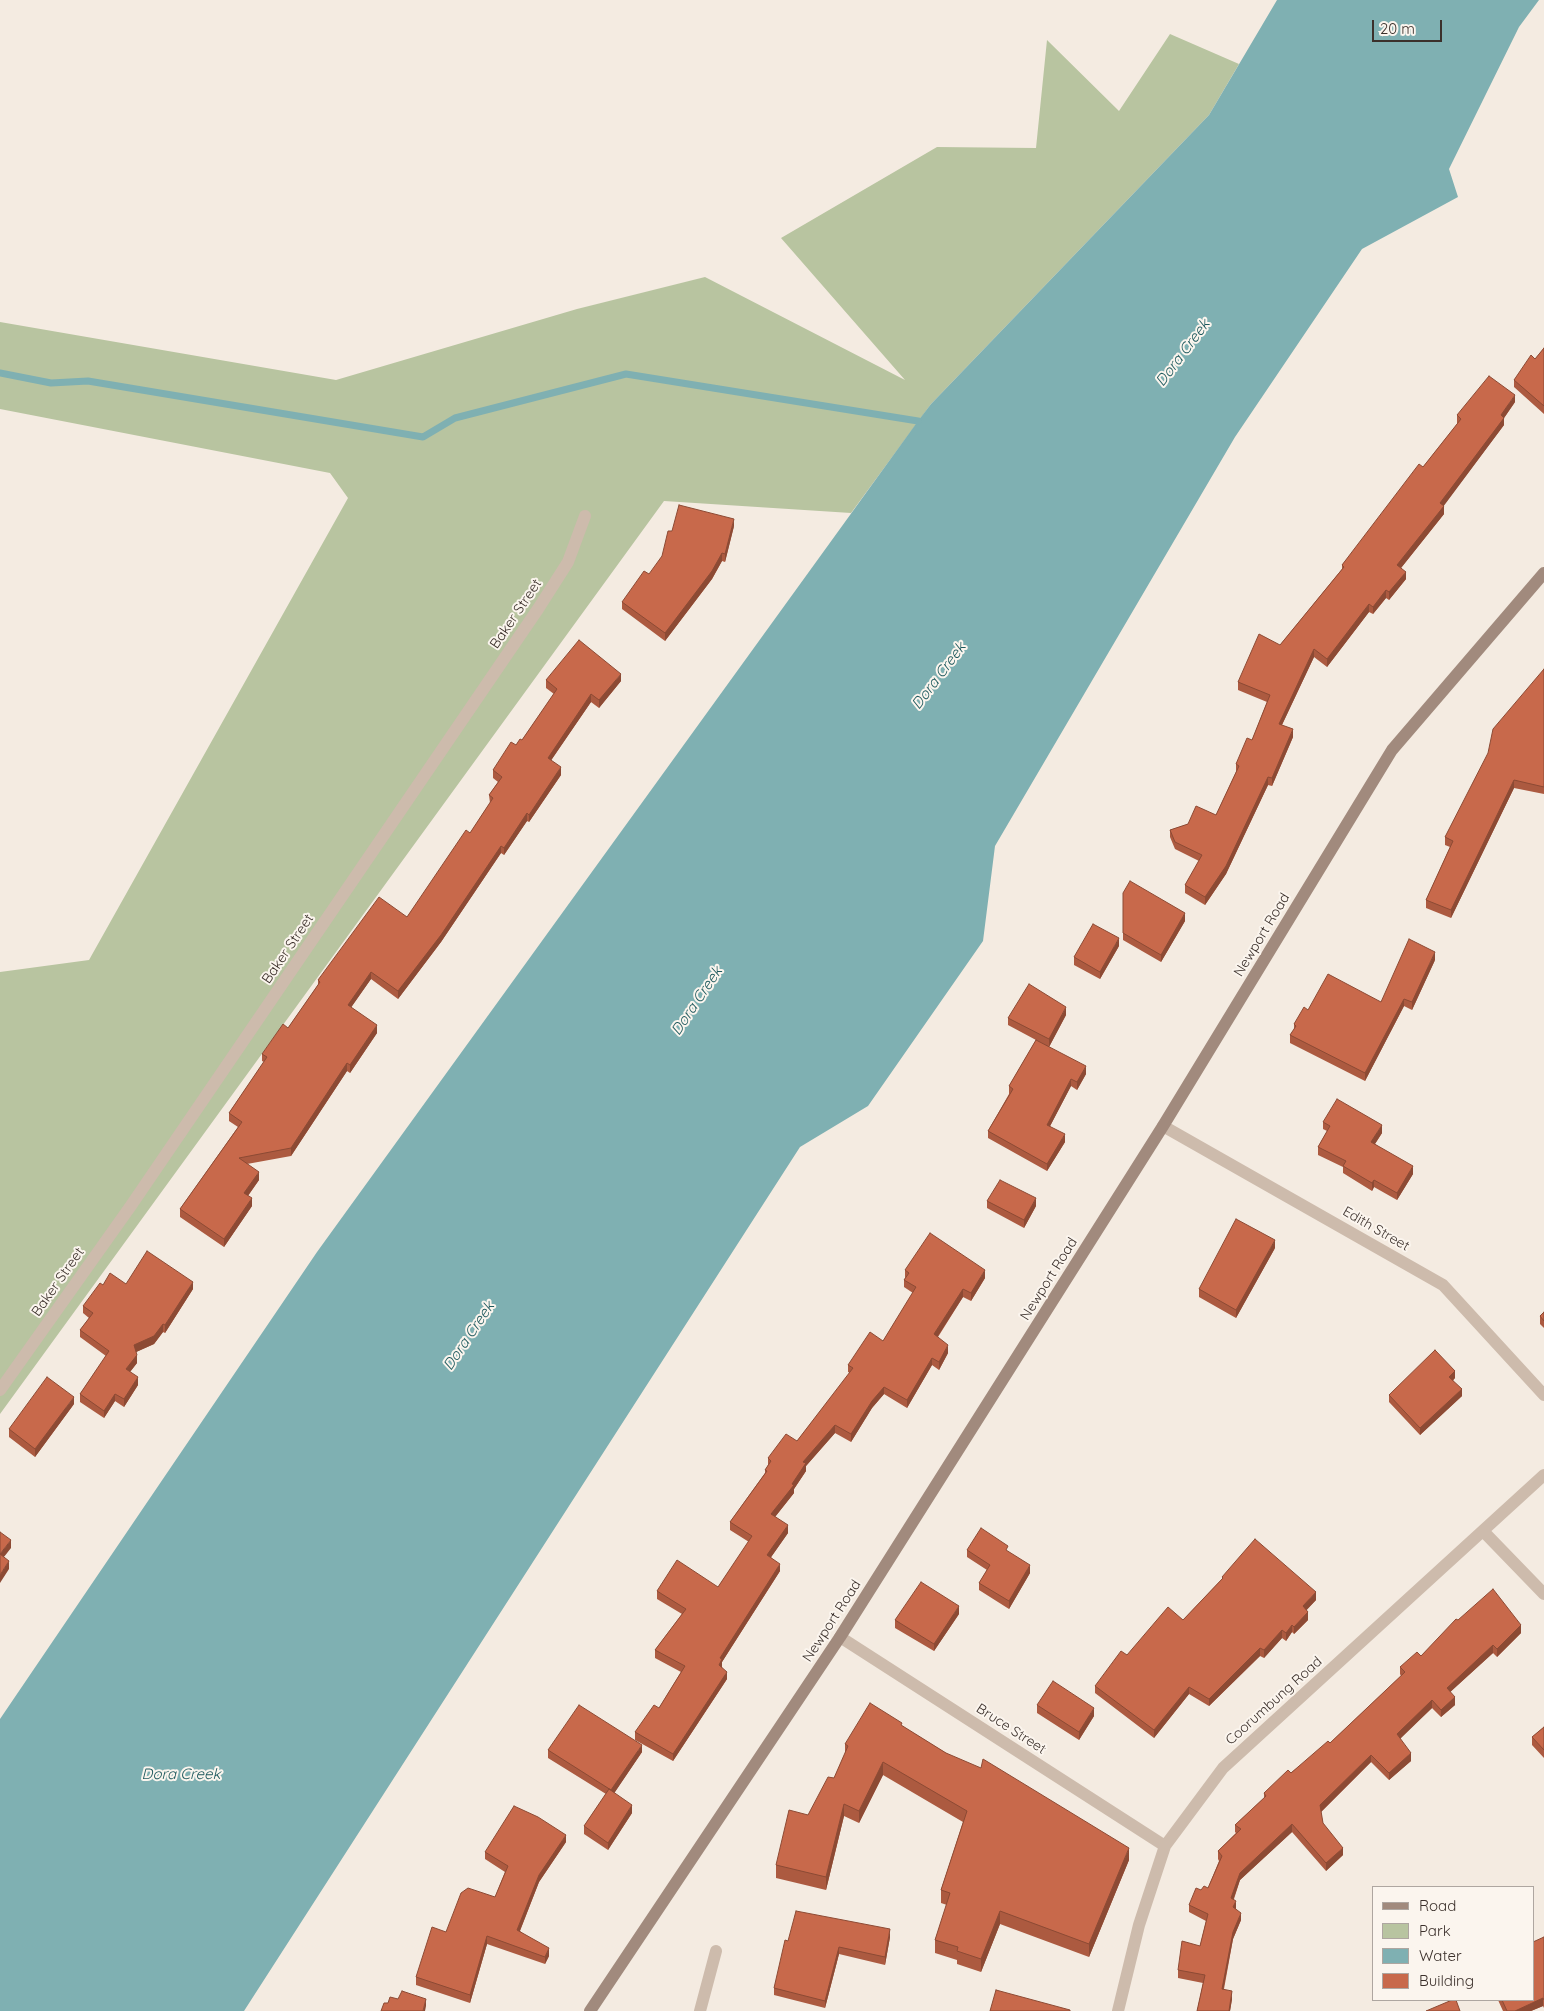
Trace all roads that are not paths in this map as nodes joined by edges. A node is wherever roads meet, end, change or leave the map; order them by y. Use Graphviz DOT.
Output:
graph roads {
  1 [pos="585,516"];
  2 [pos="1544,573"];
  3 [pos="1163,1126"];
  4 [pos="0,1390"];
  5 [pos="1544,1395"];
  6 [pos="1544,1475"];
  7 [pos="1484,1532"];
  8 [pos="1544,1594"];
  9 [pos="840,1637"];
  10 [pos="1165,1846"];
  11 [pos="716,1951"];
  12 [pos="590,2011"];
  13 [pos="700,2011"];
  14 [pos="1118,2011"];
  1 -- 4 [label="street, Baker Street"];
  2 -- 3 [label="street, Newport Road"];
  3 -- 5 [label="street, Edith Street"];
  3 -- 9 [label="street, Newport Road"];
  6 -- 7 [label="street, Coorumbung Road"];
  7 -- 8 [label="street"];
  7 -- 10 [label="street, Coorumbung Road"];
  9 -- 10 [label="street, Bruce Street"];
  9 -- 12 [label="street, Newport Road"];
  10 -- 14 [label="street, Coorumbung Road"];
  11 -- 13 [label="street"];
}
